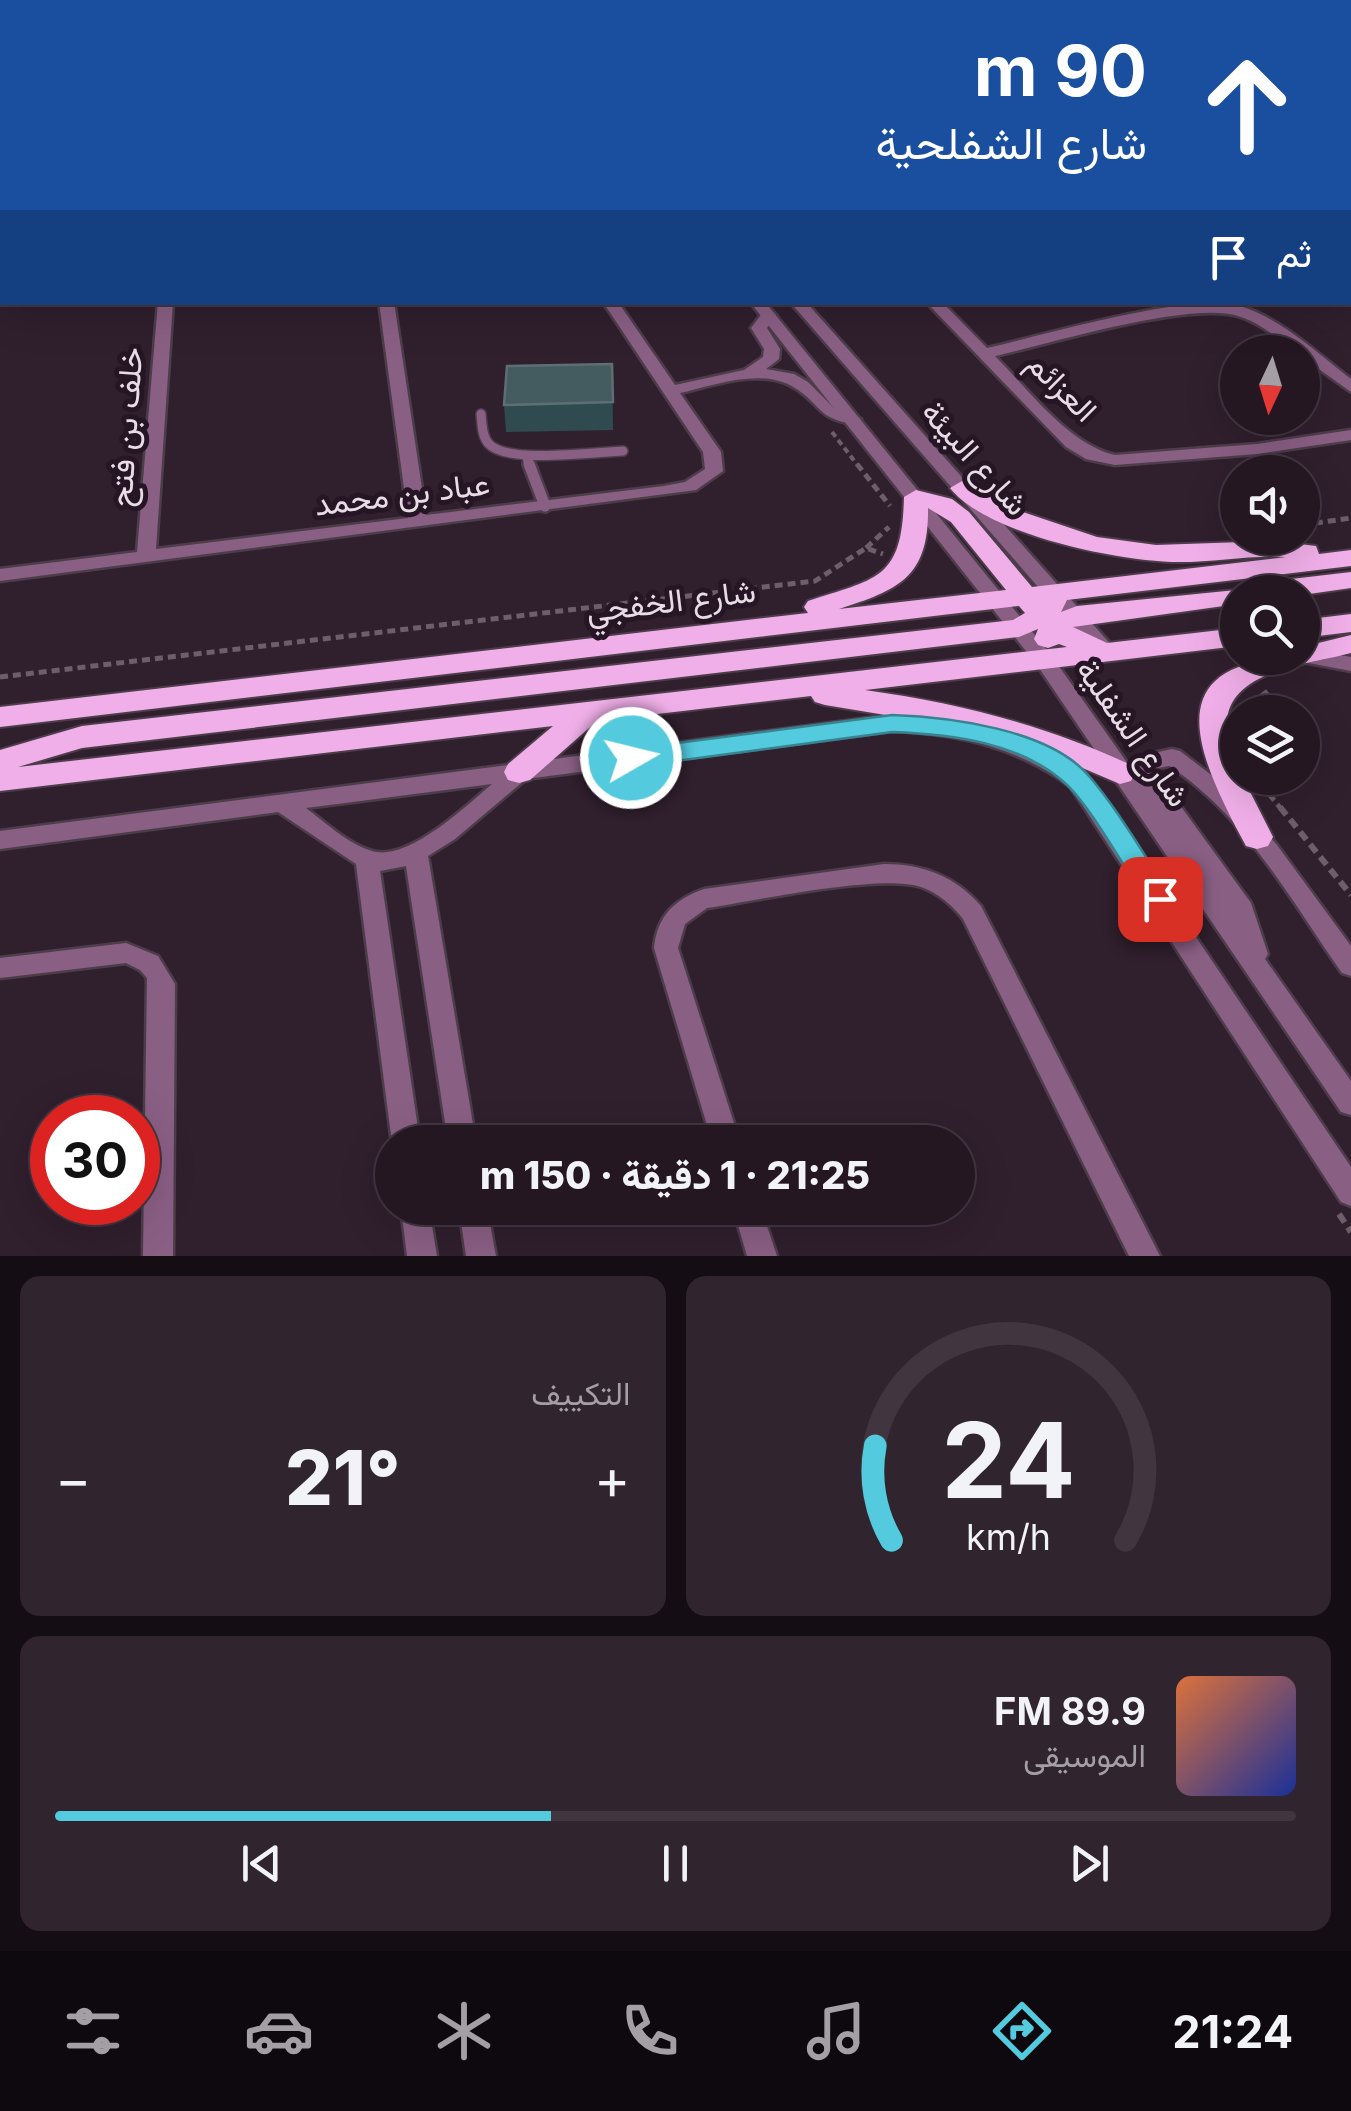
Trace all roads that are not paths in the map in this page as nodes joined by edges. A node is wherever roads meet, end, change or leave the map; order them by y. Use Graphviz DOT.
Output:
graph roads {
  1 [pos="166,305"];
  2 [pos="386,305"];
  3 [pos="612,305"];
  4 [pos="800,305"];
  5 [pos="936,305"];
  6 [pos="762,309"];
  7 [pos="987,353"];
  8 [pos="742,376"];
  9 [pos="1351,387"];
  10 [pos="670,391"];
  11 [pos="481,414"];
  12 [pos="853,419"];
  13 [pos="1351,435"];
  14 [pos="623,451"];
  15 [pos="526,455"];
  16 [pos="962,488"];
  17 [pos="545,506"];
  18 [pos="903,511"];
  19 [pos="418,522"];
  20 [pos="146,556"];
  21 [pos="1346,566"];
  22 [pos="1315,575"];
  23 [pos="0,576"];
  24 [pos="1057,592"];
  25 [pos="1220,597"];
  26 [pos="1035,614"];
  27 [pos="1351,623"];
  28 [pos="762,626"];
  29 [pos="1220,639"];
  30 [pos="1320,640"];
  31 [pos="1351,644"];
  32 [pos="1320,648"];
  33 [pos="1107,653"];
  34 [pos="1320,655"];
  35 [pos="1044,660"];
  36 [pos="1351,664"];
  37 [pos="1243,675"];
  38 [pos="774,690"];
  39 [pos="588,713"];
  40 [pos="0,717"];
  41 [pos="0,761"];
  42 [pos="519,772"];
  43 [pos="1120,773"];
  44 [pos="0,780"];
  45 [pos="279,801"];
  46 [pos="1257,837"];
  47 [pos="0,840"];
  48 [pos="416,854"];
  49 [pos="368,860"];
  50 [pos="1256,962"];
  51 [pos="1351,966"];
  52 [pos="0,968"];
  53 [pos="1351,1103"];
  54 [pos="404,1125"];
  55 [pos="459,1125"];
  56 [pos="721,1125"];
  57 [pos="1342,1197"];
  58 [pos="418,1225"];
  59 [pos="475,1225"];
  60 [pos="752,1225"];
  61 [pos="158,1256"];
  62 [pos="422,1256"];
  63 [pos="480,1256"];
  64 [pos="762,1256"];
  65 [pos="1145,1256"];
  1 -- 20 [label="street, خلف بن فتح"];
  2 -- 19 [label="street"];
  3 -- 10 [label="street, عباد بن محمد"];
  4 -- 16 [label="street, شارع البيئة"];
  5 -- 7 [label="street, العزائم"];
  6 -- 8 [label="street"];
  6 -- 12 [label="street, شارع البيئة"];
  7 -- 9 [label="street"];
  7 -- 13 [label="street, العزائم"];
  8 -- 10 [label="street"];
  8 -- 12 [label="street"];
  10 -- 17 [label="street, عباد بن محمد"];
  11 -- 15 [label="lane"];
  12 -- 18 [label="street, شارع البيئة"];
  14 -- 15 [label="lane"];
  15 -- 17 [label="lane"];
  16 -- 21 [label="highway"];
  16 -- 24 [label="street, شارع البيئة"];
  17 -- 19 [label="street, عباد بن محمد"];
  18 -- 26 [label="highway"];
  18 -- 28 [label="highway"];
  19 -- 20 [label="street, عباد بن محمد"];
  20 -- 23 [label="street, عباد بن محمد"];
  21 -- 22 [label="highway"];
  21 -- 24 [label="highway"];
  24 -- 26 [label="highway"];
  25 -- 26 [label="highway"];
  26 -- 28 [label="highway, شارع الخفجي"];
  26 -- 33 [label="highway"];
  26 -- 35 [label="highway"];
  26 -- 41 [label="highway"];
  27 -- 30 [label="highway"];
  28 -- 40 [label="highway, شارع الخفجي"];
  29 -- 33 [label="highway"];
  31 -- 32 [label="highway"];
  33 -- 35 [label="highway"];
  34 -- 36 [label="street"];
  35 -- 38 [label="highway"];
  35 -- 43 [label="street, شارع الشفلية"];
  37 -- 46 [label="highway"];
  38 -- 39 [label="highway"];
  38 -- 43 [label="highway"];
  39 -- 42 [label="highway"];
  39 -- 44 [label="highway"];
  42 -- 45 [label="street"];
  42 -- 48 [label="street"];
  42 -- 57 [label="street"];
  43 -- 50 [label="street, شارع الشفلية"];
  45 -- 47 [label="street"];
  45 -- 49 [label="street"];
  46 -- 50 [label="street"];
  46 -- 51 [label="street"];
  48 -- 49 [label="street"];
  48 -- 55 [label="street"];
  49 -- 54 [label="street"];
  50 -- 53 [label="street, شارع الشفلية"];
  52 -- 61 [label="street"];
  56 -- 65 [label="street"];
  58 -- 62 [label="street"];
  59 -- 63 [label="street"];
  60 -- 64 [label="street"];
}
